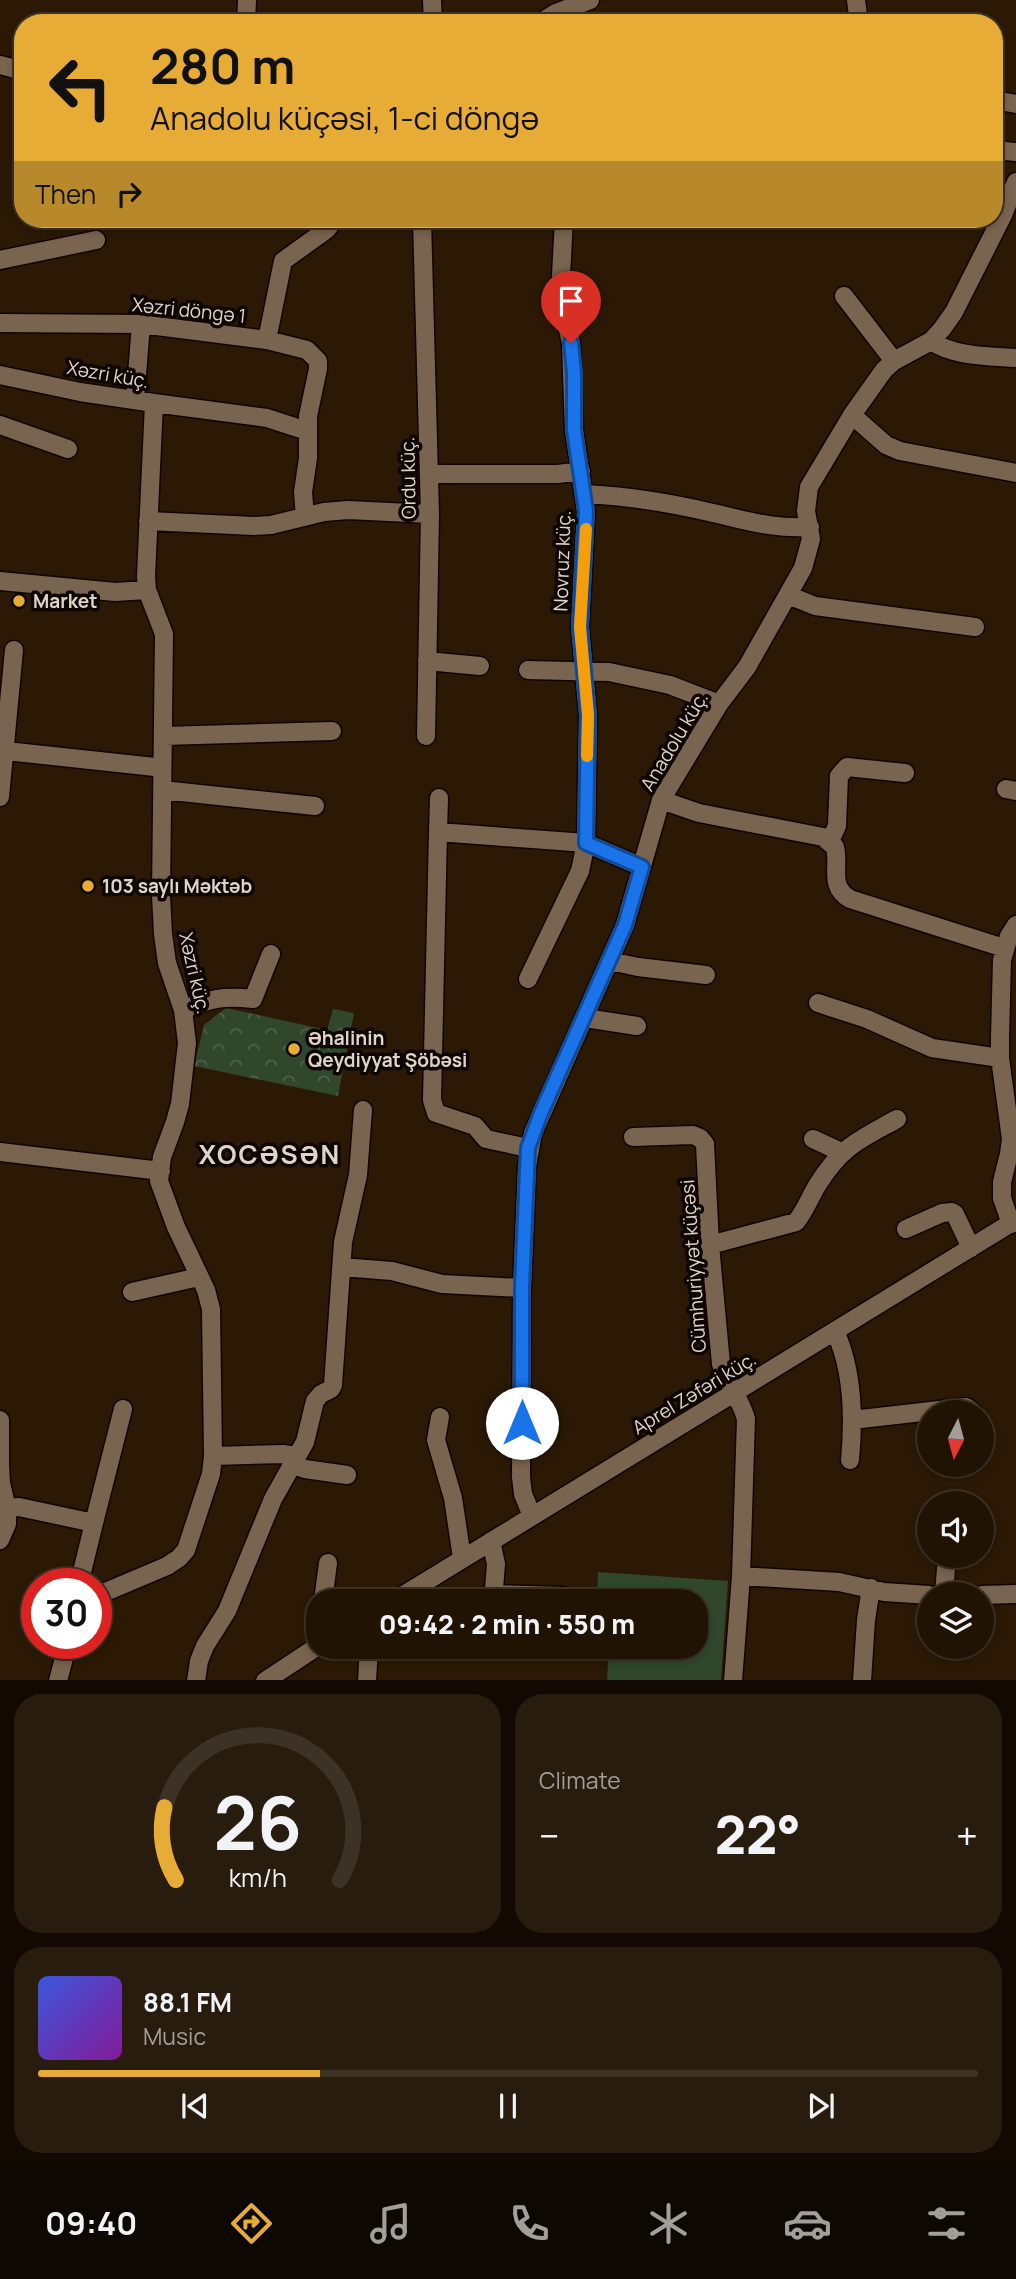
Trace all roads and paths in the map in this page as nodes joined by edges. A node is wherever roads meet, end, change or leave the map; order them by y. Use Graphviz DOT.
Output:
graph roads {
  1 [pos="590,0"];
  2 [pos="554,14"];
  3 [pos="1016,182"];
  4 [pos="1003,215"];
  5 [pos="328,228"];
  6 [pos="422,228"];
  7 [pos="564,228"];
  8 [pos="996,228"];
  9 [pos="96,240"];
  10 [pos="0,260"];
  11 [pos="844,296"];
  12 [pos="0,323"];
  13 [pos="141,324"];
  14 [pos="267,340"];
  15 [pos="931,341"];
  16 [pos="1016,358"];
  17 [pos="894,361"];
  18 [pos="0,375"];
  19 [pos="135,400"];
  20 [pos="154,403"];
  21 [pos="852,415"];
  22 [pos="0,425"];
  23 [pos="307,431"];
  24 [pos="68,449"];
  25 [pos="581,471"];
  26 [pos="1016,473"];
  27 [pos="429,474"];
  28 [pos="584,494"];
  29 [pos="430,514"];
  30 [pos="305,517"];
  31 [pos="148,521"];
  32 [pos="810,527"];
  33 [pos="0,581"];
  34 [pos="147,590"];
  35 [pos="788,595"];
  36 [pos="975,627"];
  37 [pos="14,650"];
  38 [pos="427,660"];
  39 [pos="480,666"];
  40 [pos="527,670"];
  41 [pos="582,671"];
  42 [pos="719,704"];
  43 [pos="332,731"];
  44 [pos="163,736"];
  45 [pos="426,736"];
  46 [pos="6,751"];
  47 [pos="155,767"];
  48 [pos="905,774"];
  49 [pos="162,790"];
  50 [pos="0,797"];
  51 [pos="439,798"];
  52 [pos="661,800"];
  53 [pos="316,806"];
  54 [pos="438,832"];
  55 [pos="830,841"];
  56 [pos="586,843"];
  57 [pos="642,867"];
  58 [pos="1016,925"];
  59 [pos="1004,948"];
  60 [pos="271,954"];
  61 [pos="610,961"];
  62 [pos="706,975"];
  63 [pos="528,979"];
  64 [pos="818,1003"];
  65 [pos="183,1010"];
  66 [pos="585,1018"];
  67 [pos="637,1026"];
  68 [pos="1000,1058"];
  69 [pos="1011,1099"];
  70 [pos="363,1110"];
  71 [pos="897,1119"];
  72 [pos="633,1137"];
  73 [pos="813,1139"];
  74 [pos="528,1148"];
  75 [pos="0,1152"];
  76 [pos="841,1152"];
  77 [pos="161,1171"];
  78 [pos="1013,1222"];
  79 [pos="906,1229"];
  80 [pos="710,1245"];
  81 [pos="971,1248"];
  82 [pos="342,1267"];
  83 [pos="199,1277"];
  84 [pos="522,1288"];
  85 [pos="132,1292"];
  86 [pos="835,1331"];
  87 [pos="735,1393"];
  88 [pos="123,1409"];
  89 [pos="917,1413"];
  90 [pos="440,1417"];
  91 [pos="0,1420"];
  92 [pos="852,1420"];
  93 [pos="214,1456"];
  94 [pos="294,1460"];
  95 [pos="850,1460"];
  96 [pos="0,1464"];
  97 [pos="347,1475"];
  98 [pos="7,1507"];
  99 [pos="532,1516"];
  100 [pos="94,1523"];
  101 [pos="0,1540"];
  102 [pos="491,1541"];
  103 [pos="462,1558"];
  104 [pos="328,1563"];
  105 [pos="83,1568"];
  106 [pos="741,1576"];
  107 [pos="870,1588"];
  108 [pos="112,1589"];
  109 [pos="325,1589"];
  110 [pos="413,1589"];
  111 [pos="495,1589"];
  112 [pos="1016,1594"];
  113 [pos="917,1595"];
  114 [pos="994,1595"];
  115 [pos="306,1655"];
  116 [pos="64,1659"];
  117 [pos="368,1659"];
  118 [pos="58,1680"];
  119 [pos="196,1680"];
  120 [pos="267,1680"];
  121 [pos="367,1680"];
  122 [pos="733,1680"];
  123 [pos="862,1680"];
  1 -- 2 [label="street"];
  3 -- 4 [label="street, Anadolu küç."];
  5 -- 14 [label="street, Xəzri döngə 1"];
  6 -- 27 [label="street, Ordu küç."];
  7 -- 25 [label="street, Novruz küç."];
  8 -- 15 [label="street, Anadolu küç."];
  9 -- 10 [label="street"];
  11 -- 17 [label="street"];
  12 -- 13 [label="street, Xəzri döngə 1"];
  13 -- 14 [label="street, Xəzri döngə 1"];
  13 -- 19 [label="street"];
  14 -- 23 [label="street"];
  15 -- 16 [label="street"];
  15 -- 17 [label="street, Anadolu küç."];
  17 -- 21 [label="street, Anadolu küç."];
  18 -- 19 [label="street, Xəzri küç."];
  19 -- 20 [label="street, Xəzri küç."];
  20 -- 23 [label="street"];
  20 -- 31 [label="street, Xəzri küç."];
  21 -- 26 [label="street"];
  21 -- 32 [label="street, Anadolu küç."];
  22 -- 24 [label="street"];
  23 -- 30 [label="street"];
  25 -- 27 [label="street"];
  25 -- 28 [label="street, Novruz küç."];
  27 -- 29 [label="street, Ordu küç."];
  28 -- 32 [label="street"];
  28 -- 41 [label="street, Novruz küç."];
  29 -- 30 [label="street"];
  29 -- 38 [label="street, Ordu küç."];
  30 -- 31 [label="street"];
  31 -- 34 [label="street, Xəzri küç."];
  32 -- 35 [label="street, Anadolu küç."];
  33 -- 34 [label="street"];
  34 -- 44 [label="street, Xəzri küç."];
  35 -- 36 [label="street"];
  35 -- 42 [label="street, Anadolu küç."];
  37 -- 46 [label="street"];
  38 -- 39 [label="street"];
  38 -- 45 [label="street, Ordu küç."];
  40 -- 41 [label="street"];
  41 -- 42 [label="street"];
  41 -- 56 [label="street, Novruz küç."];
  42 -- 52 [label="street, Anadolu küç."];
  43 -- 44 [label="street"];
  44 -- 49 [label="street, Xəzri küç."];
  46 -- 47 [label="street"];
  46 -- 50 [label="street"];
  48 -- 55 [label="street"];
  49 -- 53 [label="street"];
  49 -- 65 [label="street, Xəzri küç."];
  51 -- 54 [label="street"];
  52 -- 55 [label="street"];
  52 -- 57 [label="street, Anadolu küç."];
  54 -- 56 [label="street"];
  54 -- 74 [label="street"];
  55 -- 59 [label="street"];
  56 -- 57 [label="street"];
  56 -- 63 [label="street, Novruz küç."];
  57 -- 61 [label="street, Anadolu küç."];
  58 -- 59 [label="street"];
  59 -- 68 [label="street"];
  60 -- 65 [label="street"];
  61 -- 62 [label="street"];
  61 -- 66 [label="street, Anadolu küç."];
  64 -- 68 [label="street"];
  65 -- 77 [label="street, Xəzri küç."];
  66 -- 67 [label="street"];
  66 -- 74 [label="street, Anadolu küç."];
  68 -- 69 [label="street"];
  69 -- 78 [label="street"];
  70 -- 82 [label="street"];
  71 -- 76 [label="street"];
  72 -- 80 [label="street, Cümhuriyyət küçəsi"];
  73 -- 76 [label="street"];
  74 -- 84 [label="street, Anadolu küç."];
  75 -- 77 [label="street"];
  76 -- 80 [label="street"];
  77 -- 83 [label="street, Xəzri küç."];
  78 -- 81 [label="street, Aprel Zəfəri küç."];
  79 -- 81 [label="street"];
  80 -- 87 [label="street, Cümhuriyyət küçəsi"];
  81 -- 86 [label="street, Aprel Zəfəri küç."];
  82 -- 84 [label="street"];
  82 -- 94 [label="street"];
  83 -- 85 [label="street"];
  83 -- 93 [label="street, Xəzri küç."];
  84 -- 99 [label="street, Anadolu küç."];
  86 -- 87 [label="street, Aprel Zəfəri küç."];
  86 -- 92 [label="street"];
  87 -- 99 [label="street, Aprel Zəfəri küç."];
  87 -- 106 [label="street, Cümhuriyyət küçəsi"];
  88 -- 100 [label="street"];
  89 -- 92 [label="street"];
  90 -- 103 [label="street"];
  91 -- 96 [label="street"];
  92 -- 95 [label="street"];
  93 -- 94 [label="street"];
  93 -- 108 [label="street, Xəzri küç."];
  94 -- 97 [label="street"];
  94 -- 119 [label="street"];
  96 -- 98 [label="street"];
  98 -- 100 [label="street"];
  98 -- 101 [label="street"];
  99 -- 102 [label="street, Aprel Zəfəri küç."];
  100 -- 105 [label="street"];
  102 -- 103 [label="street, Aprel Zəfəri küç."];
  102 -- 111 [label="street"];
  103 -- 110 [label="street, Aprel Zəfəri küç."];
  104 -- 109 [label="street"];
  106 -- 107 [label="street"];
  106 -- 122 [label="street, Cümhuriyyət küçəsi"];
  107 -- 113 [label="street"];
  107 -- 123 [label="street"];
  112 -- 114 [label="street"];
  115 -- 120 [label="street"];
  116 -- 118 [label="street"];
  117 -- 121 [label="street"];
}
